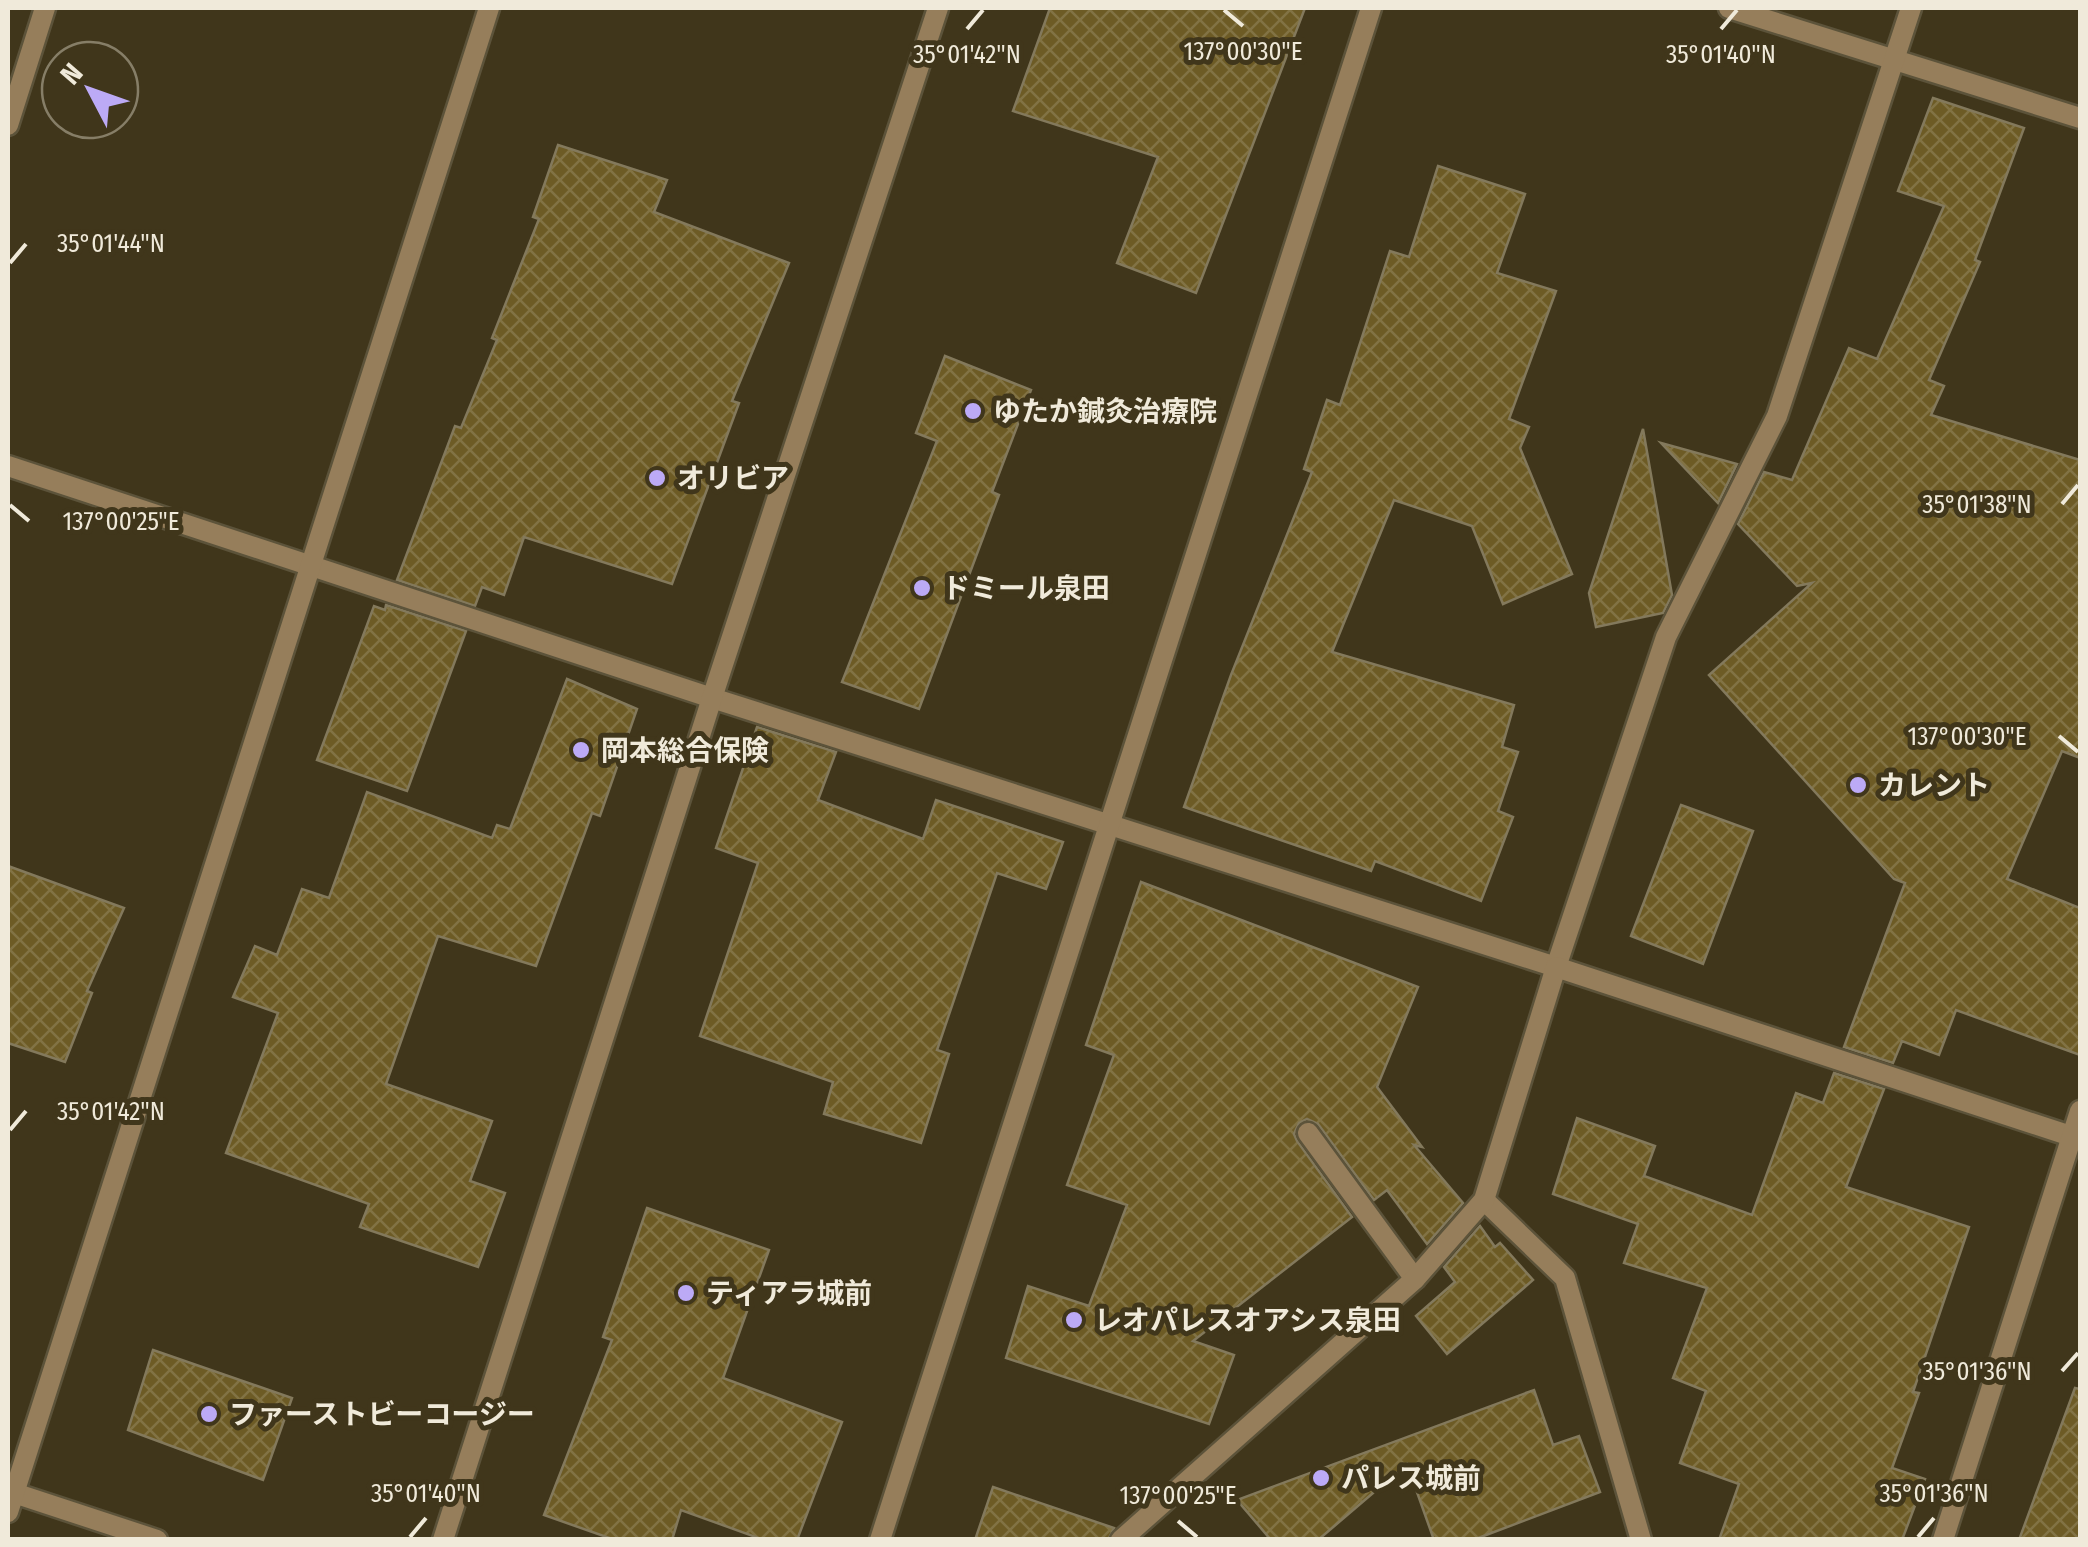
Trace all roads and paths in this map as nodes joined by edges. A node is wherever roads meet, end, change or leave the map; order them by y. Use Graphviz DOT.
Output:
graph roads {
  1 [pos="45,8"];
  2 [pos="490,8"];
  3 [pos="938,8"];
  4 [pos="1371,8"];
  5 [pos="1728,8"];
  6 [pos="1911,8"];
  7 [pos="1892,61"];
  8 [pos="2080,118"];
  9 [pos="8,125"];
  10 [pos="8,466"];
  11 [pos="310,566"];
  12 [pos="712,698"];
  13 [pos="1110,822"];
  14 [pos="1556,968"];
  15 [pos="2080,1111"];
  16 [pos="1308,1132"];
  17 [pos="2076,1137"];
  18 [pos="1484,1200"];
  19 [pos="1415,1279"];
  20 [pos="10,1499"];
  21 [pos="158,1540"];
  22 [pos="443,1540"];
  23 [pos="880,1540"];
  24 [pos="1121,1540"];
  25 [pos="1642,1540"];
  26 [pos="1943,1540"];
  1 -- 9 [label="street"];
  2 -- 11 [label="street"];
  3 -- 12 [label="street"];
  4 -- 13 [label="street"];
  5 -- 7 [label="street"];
  6 -- 7 [label="street"];
  7 -- 8 [label="street"];
  7 -- 14 [label="street"];
  10 -- 11 [label="street"];
  11 -- 12 [label="street"];
  11 -- 20 [label="street"];
  12 -- 13 [label="street"];
  12 -- 22 [label="street"];
  13 -- 14 [label="street"];
  13 -- 23 [label="street"];
  14 -- 17 [label="street"];
  14 -- 18 [label="street"];
  15 -- 17 [label="street"];
  16 -- 19 [label="street"];
  17 -- 26 [label="street"];
  18 -- 19 [label="street"];
  18 -- 25 [label="street"];
  19 -- 24 [label="street"];
  20 -- 21 [label="street"];
}
